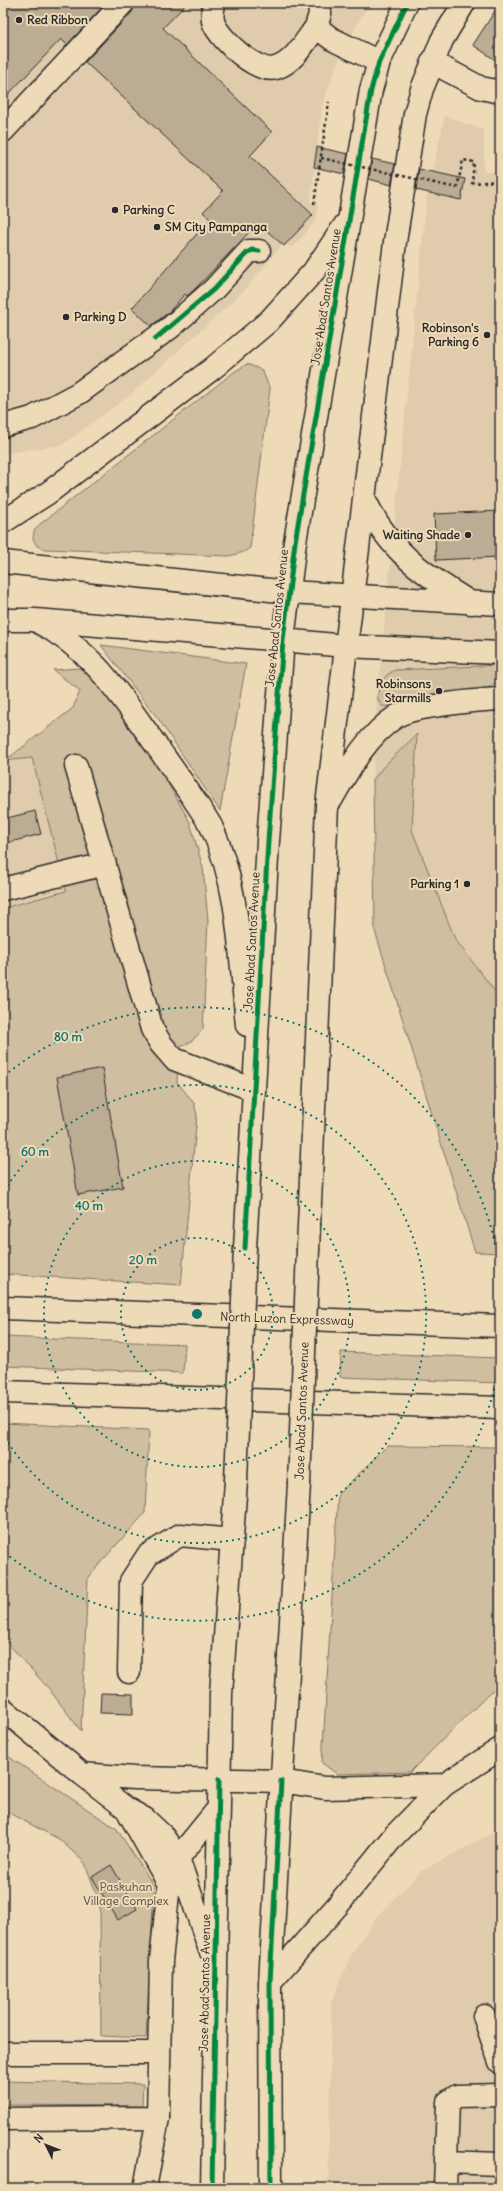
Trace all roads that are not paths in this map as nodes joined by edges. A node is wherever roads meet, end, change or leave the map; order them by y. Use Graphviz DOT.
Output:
graph roads {
  1 [pos="123,3"];
  2 [pos="214,3"];
  3 [pos="319,3"];
  4 [pos="407,3"];
  5 [pos="464,3"];
  6 [pos="316,27"];
  7 [pos="380,62"];
  8 [pos="432,62"];
  9 [pos="500,92"];
  10 [pos="3,132"];
  11 [pos="350,217"];
  12 [pos="259,251"];
  13 [pos="3,426"];
  14 [pos="365,500"];
  15 [pos="3,522"];
  16 [pos="3,562"];
  17 [pos="289,592"];
  18 [pos="352,596"];
  19 [pos="471,603"];
  20 [pos="500,604"];
  21 [pos="3,620"];
  22 [pos="35,620"];
  23 [pos="283,640"];
  24 [pos="345,646"];
  25 [pos="500,652"];
  26 [pos="500,699"];
  27 [pos="76,766"];
  28 [pos="327,806"];
  29 [pos="105,864"];
  30 [pos="3,889"];
  31 [pos="254,1090"];
  32 [pos="3,1308"];
  33 [pos="500,1326"];
  34 [pos="3,1392"];
  35 [pos="500,1408"];
  36 [pos="232,1540"];
  37 [pos="128,1672"];
  38 [pos="3,1709"];
  39 [pos="500,1749"];
  40 [pos="82,1774"];
  41 [pos="219,1779"];
  42 [pos="281,1781"];
  43 [pos="444,1785"];
  44 [pos="218,1808"];
  45 [pos="127,1809"];
  46 [pos="178,1858"];
  47 [pos="169,1884"];
  48 [pos="215,1965"];
  49 [pos="270,1982"];
  50 [pos="484,2016"];
  51 [pos="3,2053"];
  52 [pos="158,2053"];
  53 [pos="500,2062"];
  54 [pos="500,2095"];
  55 [pos="3,2118"];
  56 [pos="158,2118"];
  57 [pos="446,2162"];
  58 [pos="500,2164"];
  59 [pos="145,2188"];
  60 [pos="212,2188"];
  61 [pos="271,2188"];
  62 [pos="445,2188"];
  1 -- 10 [label="main road"];
  2 -- 6 [label="main road"];
  3 -- 6 [label="main road"];
  4 -- 7 [label="main road, Jose Abad Santos Avenue"];
  5 -- 8 [label="main road, Jose Abad Santos Avenue"];
  6 -- 7 [label="main road"];
  7 -- 11 [label="main road, Jose Abad Santos Avenue"];
  8 -- 9 [label="main road"];
  8 -- 14 [label="main road, Jose Abad Santos Avenue"];
  11 -- 15 [label="main road"];
  11 -- 17 [label="main road, Jose Abad Santos Avenue"];
  12 -- 13 [label="main road"];
  14 -- 18 [label="main road, Jose Abad Santos Avenue"];
  14 -- 19 [label="main road"];
  16 -- 17 [label="main road"];
  17 -- 18 [label="main road"];
  17 -- 23 [label="main road, Jose Abad Santos Avenue"];
  18 -- 19 [label="main road"];
  18 -- 24 [label="main road, Jose Abad Santos Avenue"];
  19 -- 20 [label="main road"];
  21 -- 22 [label="main road"];
  22 -- 23 [label="main road"];
  22 -- 31 [label="main road"];
  23 -- 24 [label="main road"];
  23 -- 31 [label="main road, Jose Abad Santos Avenue"];
  24 -- 25 [label="main road"];
  24 -- 28 [label="main road, Jose Abad Santos Avenue"];
  26 -- 28 [label="main road"];
  27 -- 29 [label="main road"];
  28 -- 42 [label="main road, Jose Abad Santos Avenue, bridge"];
  29 -- 30 [label="main road"];
  29 -- 31 [label="main road"];
  31 -- 36 [label="main road, Jose Abad Santos Avenue, bridge"];
  32 -- 33 [label="main road, North Luzon Expressway"];
  34 -- 35 [label="main road"];
  36 -- 37 [label="main road"];
  36 -- 41 [label="main road, Jose Abad Santos Avenue"];
  38 -- 40 [label="main road"];
  39 -- 43 [label="main road"];
  40 -- 41 [label="main road"];
  40 -- 45 [label="main road"];
  41 -- 42 [label="main road"];
  41 -- 44 [label="main road, Jose Abad Santos Avenue"];
  42 -- 43 [label="main road"];
  42 -- 49 [label="main road, Jose Abad Santos Avenue"];
  43 -- 49 [label="main road"];
  44 -- 46 [label="main road"];
  44 -- 48 [label="main road, Jose Abad Santos Avenue"];
  45 -- 46 [label="main road"];
  45 -- 47 [label="main road"];
  46 -- 47 [label="main road"];
  46 -- 48 [label="main road"];
  47 -- 52 [label="main road"];
  48 -- 60 [label="main road, Jose Abad Santos Avenue"];
  49 -- 61 [label="main road, Jose Abad Santos Avenue"];
  50 -- 53 [label="main road"];
  51 -- 52 [label="main road"];
  52 -- 56 [label="main road"];
  54 -- 57 [label="main road"];
  55 -- 56 [label="main road"];
  56 -- 59 [label="main road"];
  57 -- 58 [label="main road"];
  57 -- 62 [label="main road"];
}
